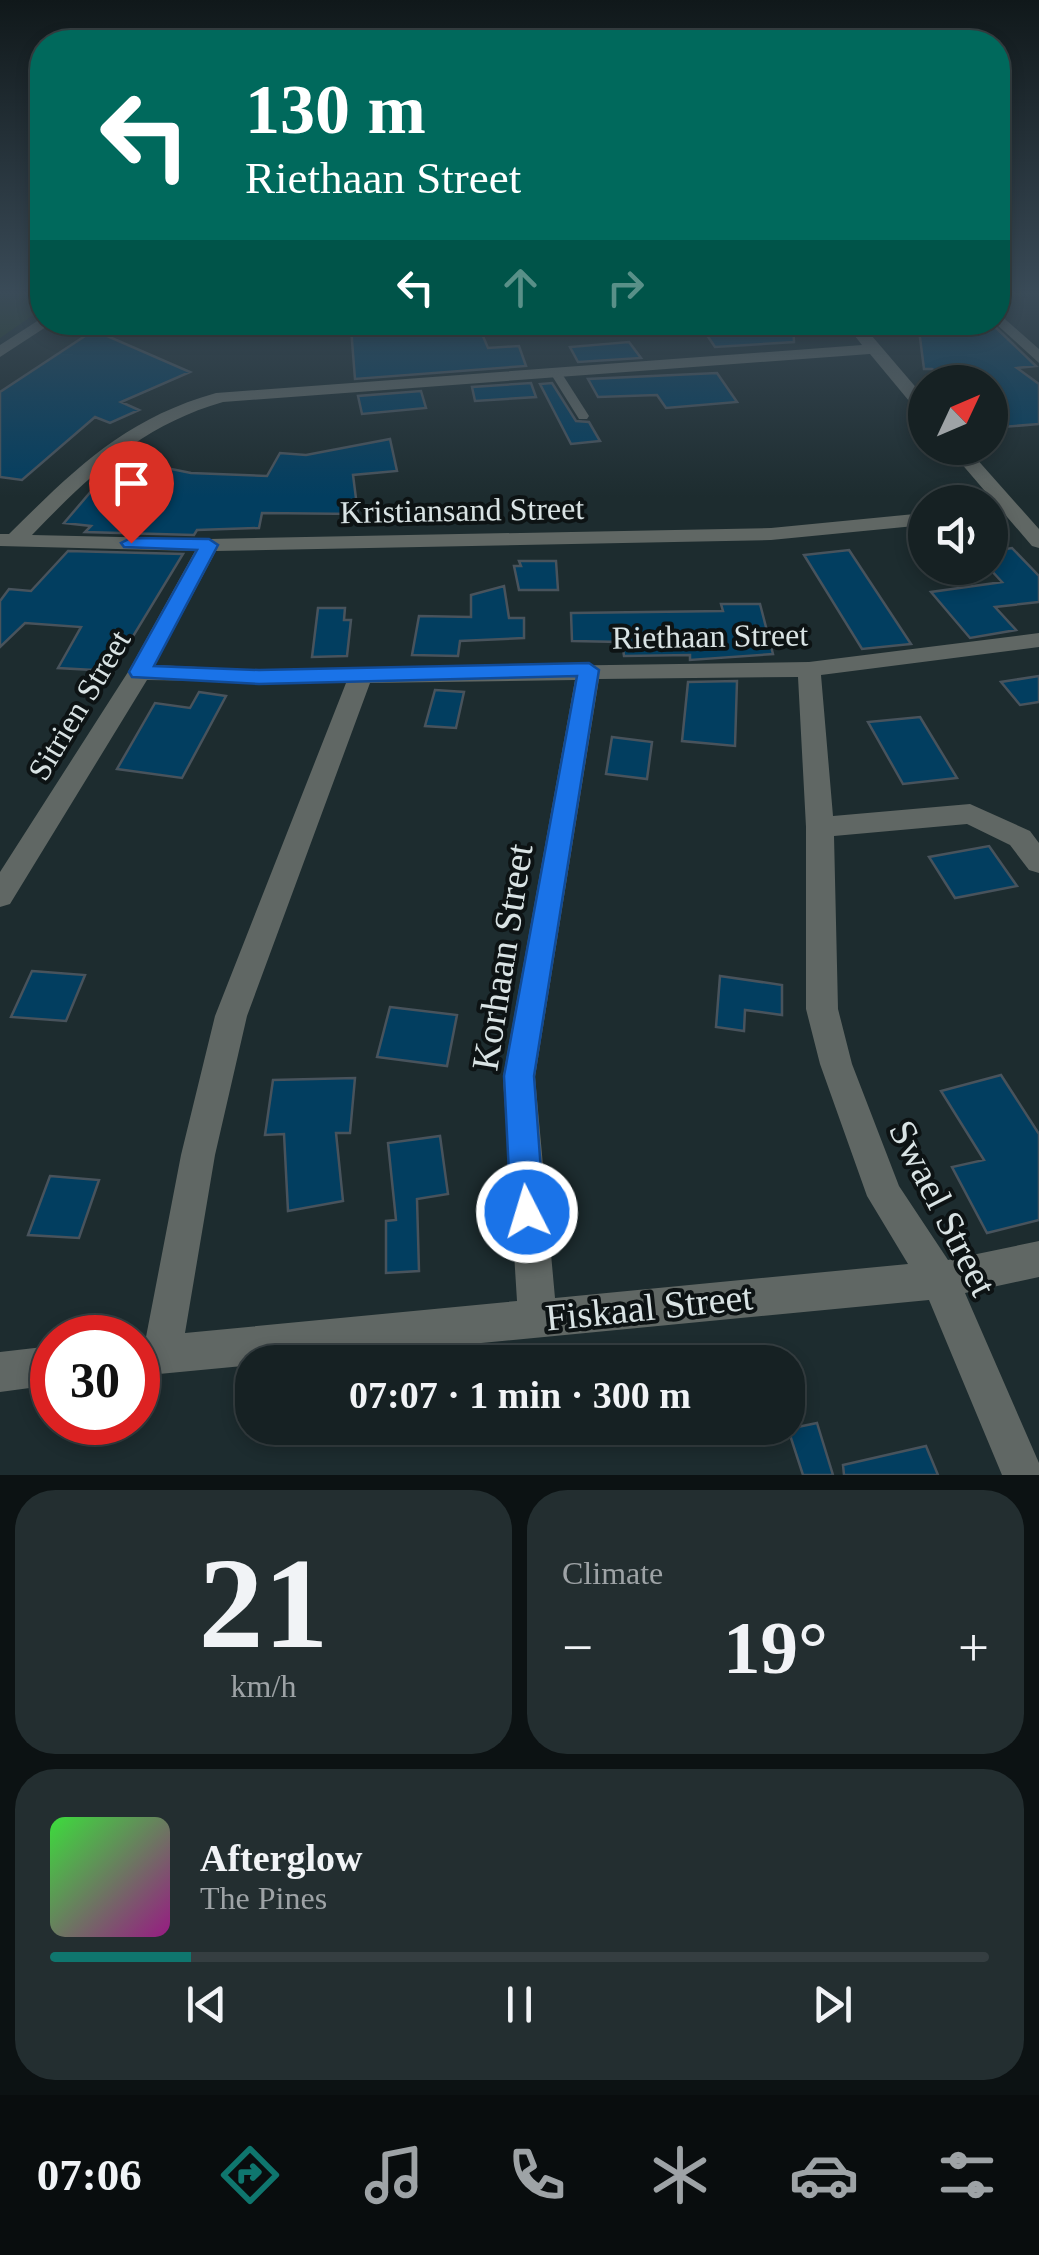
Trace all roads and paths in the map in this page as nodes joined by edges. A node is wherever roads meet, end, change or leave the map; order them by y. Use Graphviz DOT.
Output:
graph roads {
  1 [pos="717,360"];
  2 [pos="883,360"];
  3 [pos="555,371"];
  4 [pos="908,390"];
  5 [pos="583,416"];
  6 [pos="1039,505"];
  7 [pos="1008,509"];
  8 [pos="1008,517"];
  9 [pos="908,521"];
  10 [pos="7,541"];
  11 [pos="1039,542"];
  12 [pos="209,545"];
  13 [pos="1039,640"];
  14 [pos="810,669"];
  15 [pos="589,670"];
  16 [pos="140,672"];
  17 [pos="361,675"];
  18 [pos="820,827"];
  19 [pos="1039,863"];
  20 [pos="0,896"];
  21 [pos="1039,1259"];
  22 [pos="940,1280"];
  23 [pos="160,1315"];
  24 [pos="538,1318"];
  25 [pos="160,1355"];
  26 [pos="30,1369"];
  27 [pos="0,1372"];
  28 [pos="1023,1475"];
  1 -- 3 [label="street"];
  2 -- 4 [label="street"];
  3 -- 5 [label="lane"];
  3 -- 10 [label="street"];
  6 -- 7 [label="street"];
  8 -- 11 [label="street"];
  9 -- 12 [label="street, Kristiansand Street"];
  10 -- 12 [label="street, Kristiansand Street"];
  12 -- 16 [label="street, Sitrien Street"];
  13 -- 14 [label="street, Riethaan Street"];
  14 -- 15 [label="street, Riethaan Street"];
  14 -- 18 [label="street, Swael Street"];
  15 -- 17 [label="street, Riethaan Street"];
  15 -- 24 [label="street, Korhaan Street"];
  16 -- 17 [label="street, Riethaan Street"];
  16 -- 20 [label="street, Sitrien Street"];
  17 -- 23 [label="street"];
  18 -- 19 [label="street"];
  18 -- 22 [label="street, Swael Street"];
  21 -- 22 [label="street, Fiskaal Street"];
  22 -- 24 [label="street, Fiskaal Street"];
  22 -- 28 [label="street, Swael Street"];
  24 -- 25 [label="street, Fiskaal Street"];
  26 -- 27 [label="street"];
}
